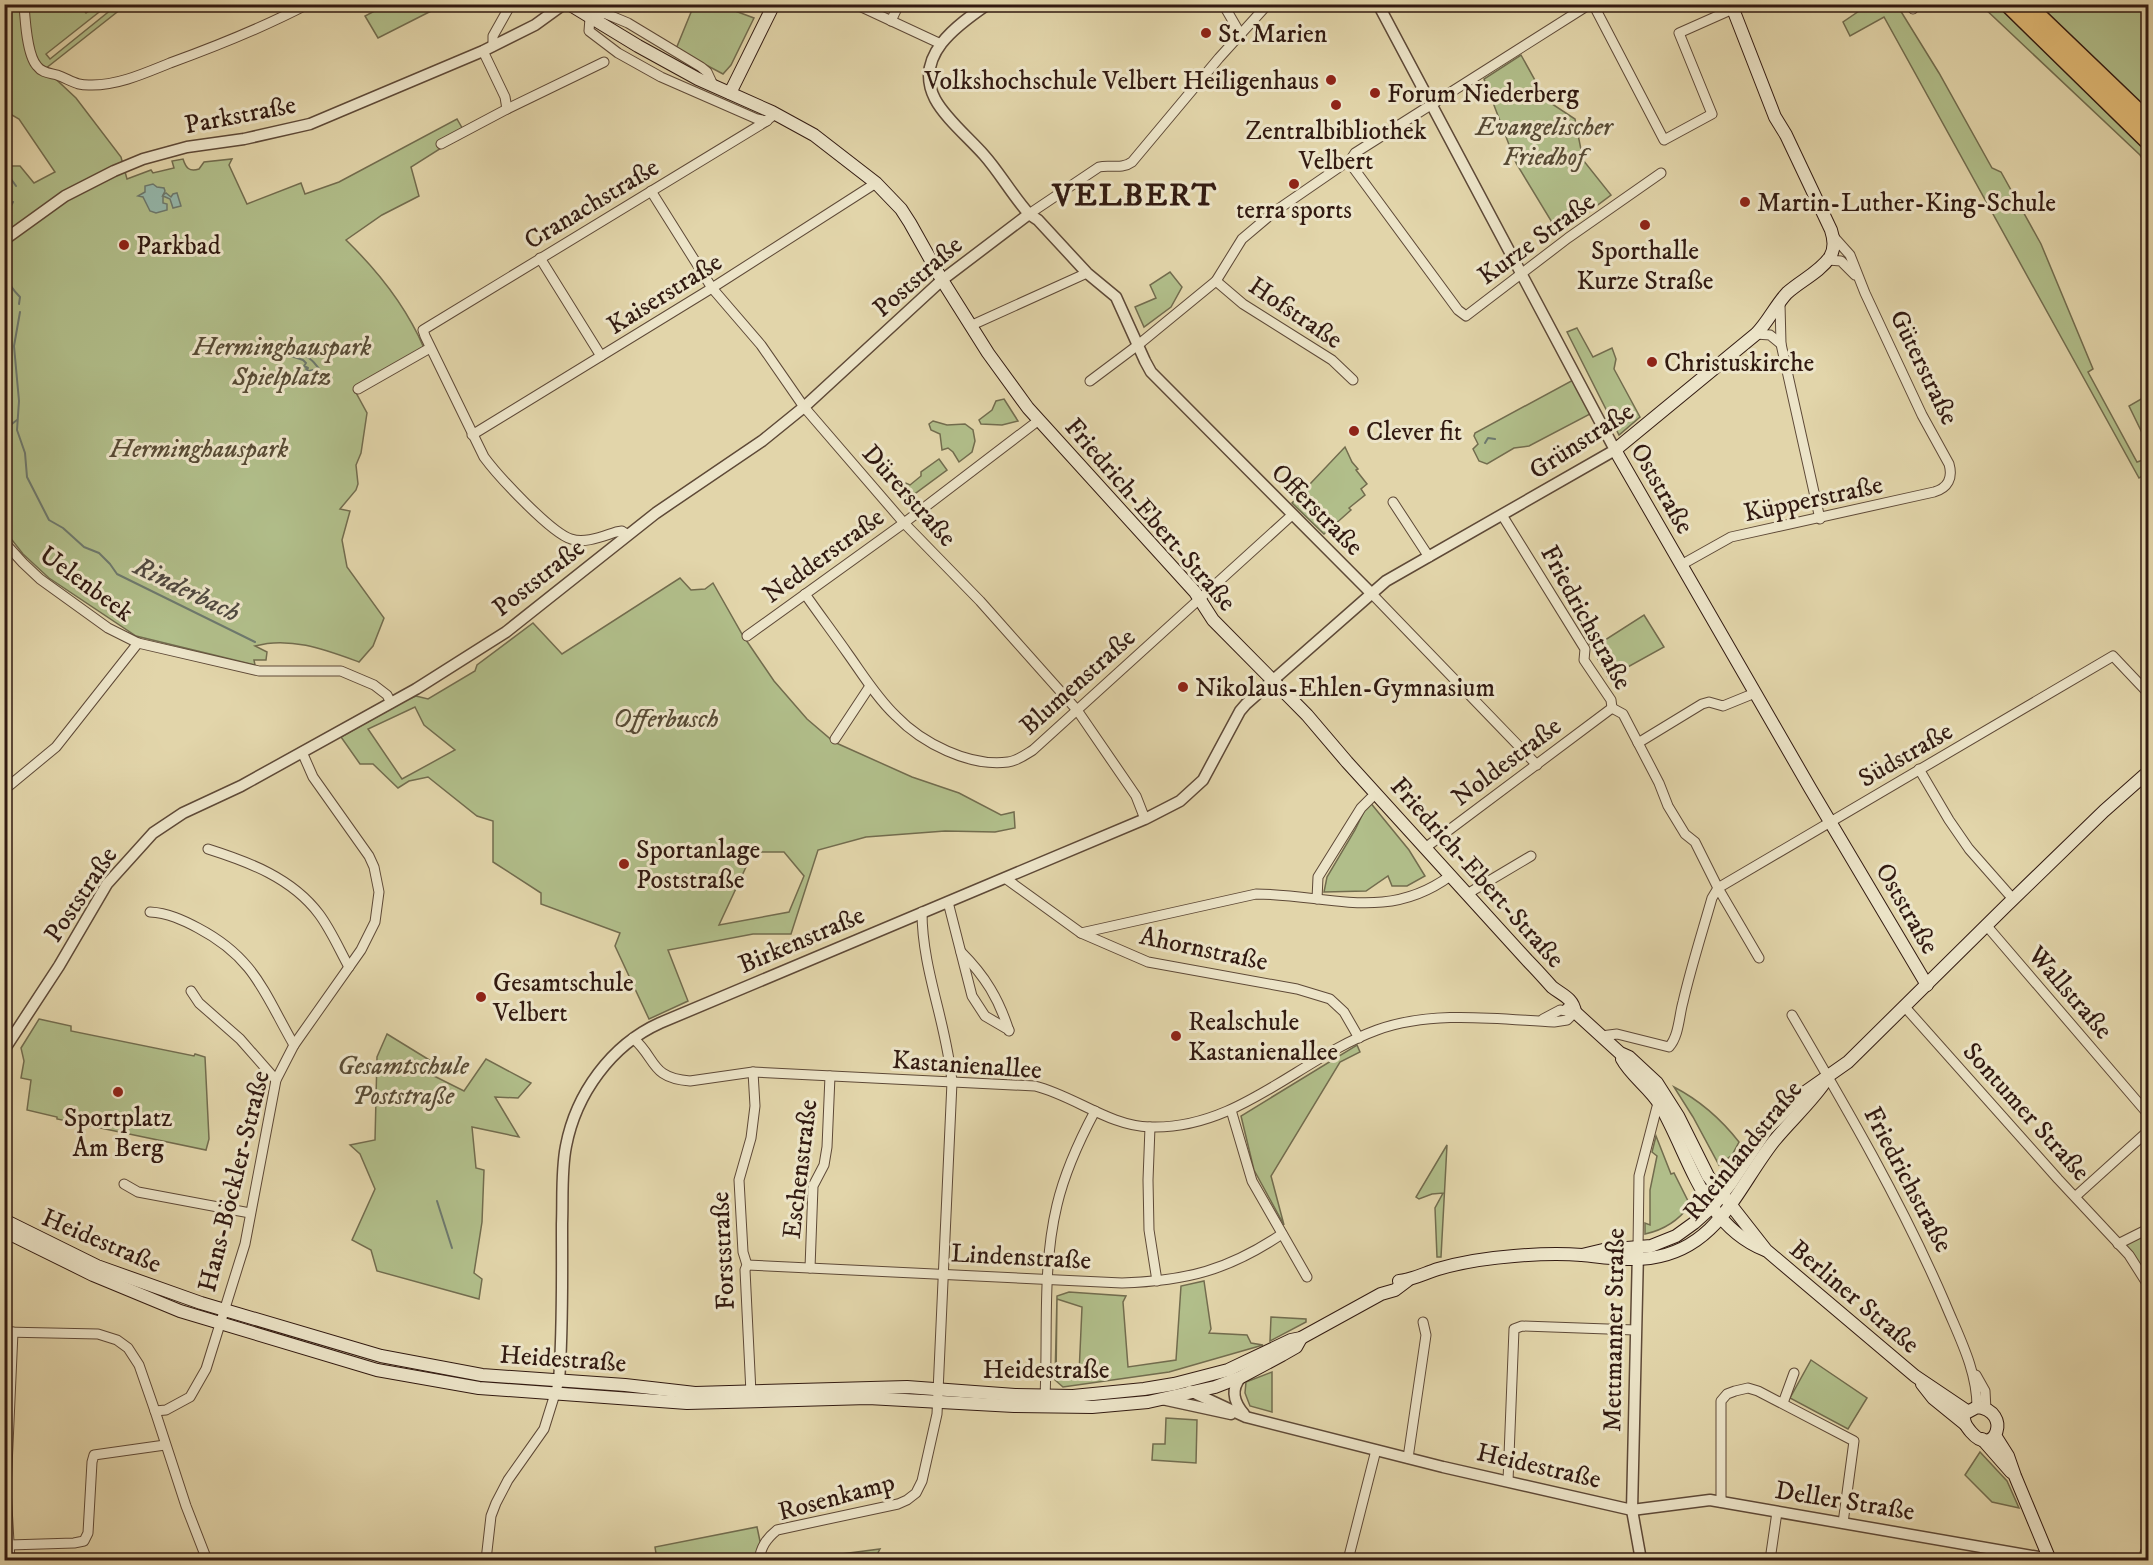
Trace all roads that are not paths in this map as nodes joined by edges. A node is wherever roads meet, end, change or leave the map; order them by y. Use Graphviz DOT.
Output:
graph roads {
  1 [pos="24,4"];
  2 [pos="308,4"];
  3 [pos="511,4"];
  4 [pos="564,4"];
  5 [pos="569,4"];
  6 [pos="774,4"];
  7 [pos="855,4"];
  8 [pos="899,4"];
  9 [pos="988,4"];
  10 [pos="1223,4"];
  11 [pos="1268,4"];
  12 [pos="1378,4"];
  13 [pos="1591,4"];
  14 [pos="2008,4"];
  15 [pos="2026,4"];
  16 [pos="1732,7"];
  17 [pos="590,18"];
  18 [pos="891,21"];
  19 [pos="1241,35"];
  20 [pos="941,44"];
  21 [pos="488,49"];
  22 [pos="604,62"];
  23 [pos="698,79"];
  24 [pos="678,85"];
  25 [pos="714,87"];
  26 [pos="730,93"];
  27 [pos="1431,105"];
  28 [pos="507,109"];
  29 [pos="771,117"];
  30 [pos="2148,121"];
  31 [pos="2148,141"];
  32 [pos="441,144"];
  33 [pos="1351,159"];
  34 [pos="1662,174"];
  35 [pos="876,183"];
  36 [pos="651,191"];
  37 [pos="1029,214"];
  38 [pos="1833,236"];
  39 [pos="4,240"];
  40 [pos="540,258"];
  41 [pos="1828,260"];
  42 [pos="1087,273"];
  43 [pos="1522,273"];
  44 [pos="1858,279"];
  45 [pos="942,280"];
  46 [pos="1215,281"];
  47 [pos="712,288"];
  48 [pos="1780,301"];
  49 [pos="970,326"];
  50 [pos="1756,334"];
  51 [pos="1781,344"];
  52 [pos="1138,345"];
  53 [pos="430,348"];
  54 [pos="601,357"];
  55 [pos="1353,380"];
  56 [pos="1090,381"];
  57 [pos="358,390"];
  58 [pos="804,407"];
  59 [pos="1039,420"];
  60 [pos="472,435"];
  61 [pos="1616,450"];
  62 [pos="1951,475"];
  63 [pos="1393,502"];
  64 [pos="1292,515"];
  65 [pos="1502,515"];
  66 [pos="1820,519"];
  67 [pos="904,523"];
  68 [pos="628,535"];
  69 [pos="4,542"];
  70 [pos="1429,557"];
  71 [pos="1680,565"];
  72 [pos="805,594"];
  73 [pos="1372,594"];
  74 [pos="1200,599"];
  75 [pos="747,636"];
  76 [pos="138,643"];
  77 [pos="1273,680"];
  78 [pos="870,686"];
  79 [pos="1755,693"];
  80 [pos="2148,693"];
  81 [pos="391,703"];
  82 [pos="1612,708"];
  83 [pos="1077,710"];
  84 [pos="835,739"];
  85 [pos="1637,740"];
  86 [pos="302,752"];
  87 [pos="1537,765"];
  88 [pos="1919,769"];
  89 [pos="2148,772"];
  90 [pos="4,790"];
  91 [pos="1371,798"];
  92 [pos="1145,819"];
  93 [pos="1830,822"];
  94 [pos="1425,848"];
  95 [pos="208,849"];
  96 [pos="1531,856"];
  97 [pos="1450,876"];
  98 [pos="1005,878"];
  99 [pos="1718,888"];
  100 [pos="1467,894"];
  101 [pos="1317,899"];
  102 [pos="2013,899"];
  103 [pos="948,902"];
  104 [pos="150,912"];
  105 [pos="922,912"];
  106 [pos="1986,925"];
  107 [pos="1081,933"];
  108 [pos="961,952"];
  109 [pos="1759,958"];
  110 [pos="349,967"];
  111 [pos="1927,985"];
  112 [pos="1554,988"];
  113 [pos="191,990"];
  114 [pos="1561,1006"];
  115 [pos="1904,1006"];
  116 [pos="1575,1012"];
  117 [pos="1792,1015"];
  118 [pos="1538,1021"];
  119 [pos="1601,1036"];
  120 [pos="633,1038"];
  121 [pos="1359,1038"];
  122 [pos="294,1045"];
  123 [pos="4,1050"];
  124 [pos="1620,1053"];
  125 [pos="753,1072"];
  126 [pos="830,1076"];
  127 [pos="276,1080"];
  128 [pos="1822,1080"];
  129 [pos="952,1082"];
  130 [pos="1658,1102"];
  131 [pos="1231,1110"];
  132 [pos="1095,1111"];
  133 [pos="2148,1114"];
  134 [pos="1150,1127"];
  135 [pos="2148,1131"];
  136 [pos="123,1184"];
  137 [pos="1722,1195"];
  138 [pos="2076,1196"];
  139 [pos="1713,1206"];
  140 [pos="1731,1207"];
  141 [pos="250,1214"];
  142 [pos="1721,1218"];
  143 [pos="4,1220"];
  144 [pos="2148,1229"];
  145 [pos="4,1231"];
  146 [pos="1282,1234"];
  147 [pos="2118,1244"];
  148 [pos="1766,1250"];
  149 [pos="1638,1254"];
  150 [pos="747,1265"];
  151 [pos="810,1268"];
  152 [pos="942,1273"];
  153 [pos="1307,1277"];
  154 [pos="1048,1278"];
  155 [pos="1157,1281"];
  156 [pos="2148,1286"];
  157 [pos="224,1310"];
  158 [pos="220,1322"];
  159 [pos="1423,1322"];
  160 [pos="1635,1330"];
  161 [pos="9,1332"];
  162 [pos="1301,1338"];
  163 [pos="1794,1373"];
  164 [pos="1915,1376"];
  165 [pos="1241,1377"];
  166 [pos="559,1381"];
  167 [pos="1174,1384"];
  168 [pos="1144,1389"];
  169 [pos="751,1393"];
  170 [pos="1195,1393"];
  171 [pos="556,1394"];
  172 [pos="937,1395"];
  173 [pos="1045,1397"];
  174 [pos="1162,1399"];
  175 [pos="1783,1402"];
  176 [pos="1109,1406"];
  177 [pos="1977,1409"];
  178 [pos="155,1411"];
  179 [pos="1246,1417"];
  180 [pos="1965,1424"];
  181 [pos="1996,1437"];
  182 [pos="1982,1439"];
  183 [pos="165,1445"];
  184 [pos="1376,1450"];
  185 [pos="1408,1458"];
  186 [pos="2015,1476"];
  187 [pos="1509,1481"];
  188 [pos="5,1489"];
  189 [pos="1721,1502"];
  190 [pos="1632,1509"];
  191 [pos="1777,1512"];
  192 [pos="1843,1523"];
  193 [pos="9,1545"];
  194 [pos="10,1560"];
  195 [pos="207,1560"];
  196 [pos="486,1560"];
  197 [pos="759,1560"];
  198 [pos="1348,1560"];
  199 [pos="1641,1560"];
  200 [pos="1770,1560"];
  201 [pos="2051,1560"];
  1 -- 2 [label="street"];
  3 -- 21 [label="street"];
  4 -- 21 [label="street, Parkstraße"];
  5 -- 17 [label="main road, Friedrich-Ebert-Straße"];
  6 -- 26 [label="main road"];
  7 -- 18 [label="street"];
  8 -- 18 [label="street"];
  9 -- 20 [label="street, Offerstraße"];
  10 -- 19 [label="street"];
  11 -- 19 [label="street"];
  12 -- 27 [label="street, Oststraße"];
  13 -- 16 [label="street"];
  13 -- 27 [label="street"];
  14 -- 31 [label="highway"];
  15 -- 30 [label="highway"];
  16 -- 38 [label="main road, Güterstraße"];
  17 -- 23 [label="main road, Friedrich-Ebert-Straße"];
  17 -- 24 [label="street, Friedrich-Ebert-Straße"];
  17 -- 25 [label="street"];
  18 -- 20 [label="street"];
  19 -- 37 [label="street, Poststraße"];
  20 -- 37 [label="street, Offerstraße"];
  21 -- 28 [label="street"];
  21 -- 39 [label="street, Parkstraße"];
  22 -- 28 [label="street"];
  23 -- 24 [label="street"];
  23 -- 25 [label="main road, Friedrich-Ebert-Straße"];
  24 -- 29 [label="street, Friedrich-Ebert-Straße"];
  25 -- 26 [label="main road, Friedrich-Ebert-Straße"];
  26 -- 29 [label="main road, Friedrich-Ebert-Straße"];
  27 -- 33 [label="street"];
  27 -- 43 [label="street, Oststraße"];
  28 -- 32 [label="street"];
  29 -- 35 [label="main road, Friedrich-Ebert-Straße"];
  29 -- 36 [label="street, Cranachstraße"];
  33 -- 43 [label="street, Kurze Straße"];
  33 -- 46 [label="street"];
  34 -- 43 [label="street, Kurze Straße"];
  35 -- 45 [label="main road, Friedrich-Ebert-Straße"];
  35 -- 47 [label="street, Kaiserstraße"];
  36 -- 40 [label="street, Cranachstraße"];
  36 -- 47 [label="street, Dürerstraße"];
  37 -- 42 [label="street, Offerstraße"];
  37 -- 45 [label="street, Poststraße"];
  38 -- 41 [label="main road"];
  38 -- 44 [label="street, Güterstraße"];
  40 -- 53 [label="street, Cranachstraße"];
  40 -- 54 [label="street"];
  41 -- 44 [label="street, Güterstraße"];
  41 -- 48 [label="main road, Grünstraße"];
  42 -- 49 [label="street"];
  42 -- 52 [label="street, Offerstraße"];
  43 -- 61 [label="street, Oststraße"];
  44 -- 62 [label="street, Güterstraße"];
  45 -- 49 [label="main road, Friedrich-Ebert-Straße"];
  45 -- 58 [label="street, Poststraße"];
  46 -- 52 [label="street"];
  46 -- 55 [label="street, Hofstraße"];
  47 -- 54 [label="street, Kaiserstraße"];
  47 -- 58 [label="street, Dürerstraße"];
  48 -- 50 [label="main road, Grünstraße"];
  48 -- 51 [label="street"];
  49 -- 59 [label="main road, Friedrich-Ebert-Straße"];
  50 -- 51 [label="street"];
  50 -- 61 [label="main road, Grünstraße"];
  51 -- 66 [label="street"];
  52 -- 56 [label="street"];
  52 -- 64 [label="street, Offerstraße"];
  53 -- 57 [label="street"];
  53 -- 60 [label="street"];
  54 -- 60 [label="street, Kaiserstraße"];
  58 -- 67 [label="street, Dürerstraße"];
  58 -- 68 [label="street, Poststraße"];
  59 -- 67 [label="street, Nedderstraße"];
  59 -- 74 [label="main road, Friedrich-Ebert-Straße"];
  60 -- 68 [label="street"];
  61 -- 65 [label="street, Grünstraße"];
  61 -- 71 [label="main road, Oststraße"];
  62 -- 66 [label="street, Küpperstraße"];
  63 -- 70 [label="street"];
  64 -- 73 [label="street, Offerstraße"];
  64 -- 74 [label="street, Blumenstraße"];
  65 -- 70 [label="street, Grünstraße"];
  65 -- 82 [label="street, Friedrichstraße"];
  66 -- 71 [label="street, Küpperstraße"];
  67 -- 72 [label="street, Nedderstraße"];
  67 -- 83 [label="street, Dürerstraße"];
  68 -- 81 [label="street, Poststraße"];
  69 -- 76 [label="street, Uelenbeek"];
  70 -- 73 [label="street, Grünstraße"];
  71 -- 79 [label="main road, Oststraße"];
  72 -- 75 [label="street, Nedderstraße"];
  72 -- 78 [label="street, Blumenstraße"];
  73 -- 77 [label="street, Grünstraße"];
  73 -- 87 [label="street, Offerstraße"];
  74 -- 77 [label="main road, Friedrich-Ebert-Straße"];
  74 -- 83 [label="street, Blumenstraße"];
  76 -- 81 [label="street, Uelenbeek"];
  76 -- 90 [label="street"];
  77 -- 92 [label="street, Birkenstraße"];
  77 -- 94 [label="main road, Friedrich-Ebert-Straße"];
  78 -- 83 [label="street, Blumenstraße"];
  78 -- 84 [label="street"];
  79 -- 85 [label="street"];
  79 -- 93 [label="main road, Oststraße"];
  80 -- 88 [label="street, Südstraße"];
  81 -- 86 [label="street, Poststraße"];
  82 -- 85 [label="street, Friedrichstraße"];
  82 -- 87 [label="street, Noldestraße"];
  83 -- 92 [label="street, Dürerstraße"];
  85 -- 99 [label="street, Friedrichstraße"];
  86 -- 110 [label="street, Hans-Böckler-Straße"];
  86 -- 123 [label="street, Poststraße"];
  87 -- 94 [label="street, Noldestraße"];
  88 -- 93 [label="street, Südstraße"];
  88 -- 102 [label="street"];
  89 -- 102 [label="main road"];
  91 -- 101 [label="street"];
  92 -- 98 [label="street, Birkenstraße"];
  93 -- 99 [label="street, Südstraße"];
  93 -- 111 [label="main road, Oststraße"];
  94 -- 97 [label="main road, Friedrich-Ebert-Straße"];
  95 -- 110 [label="street"];
  96 -- 100 [label="street"];
  97 -- 100 [label="main road, Friedrich-Ebert-Straße"];
  97 -- 101 [label="street"];
  98 -- 103 [label="street, Birkenstraße"];
  98 -- 107 [label="street, Ahornstraße"];
  99 -- 109 [label="street, Friedrichstraße"];
  99 -- 119 [label="street"];
  100 -- 112 [label="main road, Friedrich-Ebert-Straße"];
  101 -- 107 [label="street"];
  102 -- 106 [label="main road"];
  103 -- 105 [label="street, Birkenstraße"];
  103 -- 108 [label="street"];
  104 -- 122 [label="street"];
  105 -- 120 [label="street, Birkenstraße"];
  105 -- 129 [label="street, Rosenkamp"];
  106 -- 111 [label="main road"];
  106 -- 133 [label="street, Wallstraße"];
  107 -- 121 [label="street, Ahornstraße"];
  108 -- 108 [label="street"];
  110 -- 122 [label="street, Hans-Böckler-Straße"];
  111 -- 115 [label="main road"];
  112 -- 114 [label="main road, Friedrich-Ebert-Straße"];
  112 -- 116 [label="main road, Friedrich-Ebert-Straße"];
  113 -- 127 [label="street"];
  114 -- 116 [label="main road, Friedrich-Ebert-Straße"];
  114 -- 118 [label="street, Kastanienallee"];
  115 -- 128 [label="main road"];
  115 -- 138 [label="street, Sontumer Straße"];
  116 -- 118 [label="street, Kastanienallee"];
  116 -- 119 [label="main road, Friedrich-Ebert-Straße"];
  117 -- 128 [label="street, Friedrichstraße"];
  118 -- 121 [label="street, Kastanienallee"];
  119 -- 124 [label="main road, Friedrich-Ebert-Straße"];
  120 -- 125 [label="street, Kastanienallee"];
  120 -- 166 [label="street, Birkenstraße"];
  121 -- 131 [label="street, Kastanienallee"];
  122 -- 127 [label="street, Hans-Böckler-Straße"];
  124 -- 130 [label="main road, Friedrich-Ebert-Straße"];
  124 -- 137 [label="main road, Friedrich-Ebert-Straße"];
  125 -- 126 [label="street, Kastanienallee"];
  125 -- 150 [label="street, Forststraße"];
  126 -- 129 [label="street, Kastanienallee"];
  126 -- 151 [label="street, Eschenstraße"];
  127 -- 141 [label="street, Hans-Böckler-Straße"];
  128 -- 137 [label="main road, Rheinlandstraße"];
  128 -- 140 [label="main road, Rheinlandstraße"];
  128 -- 177 [label="street, Friedrichstraße"];
  129 -- 132 [label="street, Kastanienallee"];
  129 -- 152 [label="street, Rosenkamp"];
  130 -- 139 [label="main road, Friedrich-Ebert-Straße"];
  130 -- 149 [label="street, Mettmanner Straße"];
  131 -- 134 [label="street, Kastanienallee"];
  131 -- 146 [label="street"];
  132 -- 134 [label="street, Kastanienallee"];
  132 -- 154 [label="street"];
  134 -- 155 [label="street"];
  135 -- 138 [label="street"];
  136 -- 141 [label="street"];
  137 -- 139 [label="main road, Rheinlandstraße"];
  137 -- 140 [label="main road, Berliner Straße"];
  138 -- 147 [label="street, Sontumer Straße"];
  139 -- 142 [label="main road, Berliner Straße"];
  139 -- 149 [label="main road, Rheinlandstraße"];
  140 -- 142 [label="main road, Rheinlandstraße"];
  140 -- 148 [label="main road, Berliner Straße"];
  141 -- 157 [label="street, Hans-Böckler-Straße"];
  142 -- 148 [label="main road, Berliner Straße"];
  142 -- 149 [label="main road, Rheinlandstraße"];
  143 -- 157 [label="main road, Heidestraße"];
  144 -- 147 [label="street"];
  145 -- 158 [label="main road, Heidestraße"];
  146 -- 153 [label="street"];
  146 -- 155 [label="street, Lindenstraße"];
  147 -- 156 [label="street, Sontumer Straße"];
  148 -- 164 [label="main road, Berliner Straße"];
  149 -- 160 [label="street, Mettmanner Straße"];
  149 -- 162 [label="main road, Rheinlandstraße"];
  150 -- 151 [label="street, Lindenstraße"];
  150 -- 169 [label="street, Forststraße"];
  151 -- 152 [label="street, Lindenstraße"];
  152 -- 154 [label="street, Lindenstraße"];
  152 -- 172 [label="street, Rosenkamp"];
  154 -- 155 [label="street, Lindenstraße"];
  154 -- 173 [label="street"];
  157 -- 158 [label="street, Hans-Böckler-Straße"];
  157 -- 166 [label="main road, Heidestraße"];
  158 -- 171 [label="main road, Heidestraße"];
  158 -- 178 [label="street, Hans-Böckler-Straße"];
  159 -- 185 [label="street"];
  160 -- 187 [label="street"];
  160 -- 190 [label="street, Mettmanner Straße"];
  161 -- 178 [label="street"];
  161 -- 188 [label="street"];
  162 -- 165 [label="main road, Rheinlandstraße"];
  162 -- 167 [label="main road, Rheinlandstraße"];
  163 -- 175 [label="street"];
  164 -- 177 [label="main road, Berliner Straße"];
  164 -- 180 [label="main road, Berliner Straße"];
  165 -- 170 [label="main road, Rheinlandstraße"];
  165 -- 179 [label="street"];
  166 -- 169 [label="main road, Heidestraße"];
  166 -- 171 [label="street"];
  167 -- 168 [label="main road, Rheinlandstraße"];
  167 -- 170 [label="street, Heidestraße"];
  168 -- 173 [label="main road, Heidestraße"];
  169 -- 172 [label="main road, Heidestraße"];
  170 -- 174 [label="main road, Rheinlandstraße"];
  170 -- 179 [label="street, Heidestraße"];
  171 -- 172 [label="main road, Heidestraße"];
  171 -- 196 [label="street"];
  172 -- 173 [label="main road, Heidestraße"];
  172 -- 176 [label="main road, Heidestraße"];
  172 -- 197 [label="street, Rosenkamp"];
  174 -- 176 [label="main road, Rheinlandstraße"];
  174 -- 179 [label="street"];
  175 -- 189 [label="street"];
  175 -- 192 [label="street"];
  177 -- 180 [label="main road"];
  177 -- 181 [label="main road"];
  178 -- 183 [label="street"];
  179 -- 184 [label="street, Heidestraße"];
  180 -- 182 [label="main road"];
  181 -- 182 [label="main road"];
  181 -- 186 [label="main road"];
  182 -- 186 [label="main road"];
  183 -- 193 [label="street"];
  183 -- 195 [label="street"];
  184 -- 185 [label="street, Heidestraße"];
  184 -- 198 [label="street"];
  185 -- 187 [label="street, Heidestraße"];
  186 -- 201 [label="main road"];
  187 -- 190 [label="street, Heidestraße"];
  188 -- 193 [label="street"];
  189 -- 190 [label="street, Deller Straße"];
  189 -- 191 [label="street, Deller Straße"];
  190 -- 199 [label="street, Mettmanner Straße"];
  191 -- 192 [label="street, Deller Straße"];
  191 -- 200 [label="street"];
  192 -- 201 [label="street, Deller Straße"];
  193 -- 194 [label="street"];
}
